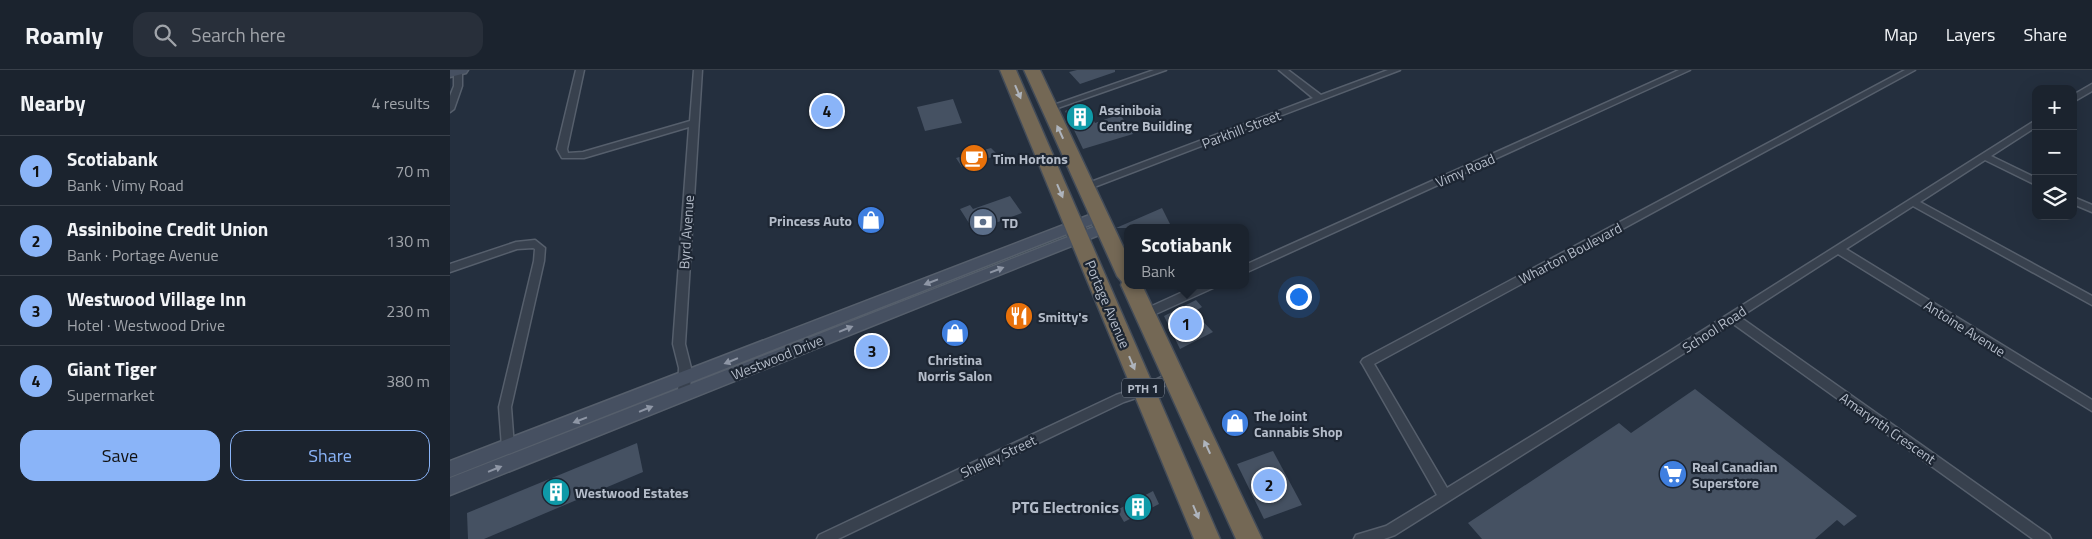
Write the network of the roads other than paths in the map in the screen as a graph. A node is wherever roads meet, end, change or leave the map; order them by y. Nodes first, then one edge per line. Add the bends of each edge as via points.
1 (580, 70) edge
2 (698, 70) edge
3 (1008, 70) edge
4 (1032, 70) edge
5 (1162, 70) edge
6 (1283, 70) edge
7 (1396, 70) edge
8 (1686, 70) edge
9 (1911, 70) edge
10 (456, 71) edge
11 (2092, 87) edge
12 (2077, 96) edge
13 (1320, 99) junction
14 (1049, 108) junction
15 (450, 109) edge
16 (693, 123) junction
17 (2032, 126) edge
18 (1984, 156) junction
19 (2032, 180) edge
20 (1086, 188) junction
21 (1913, 202) junction
22 (2077, 202) edge
23 (2092, 209) edge
24 (1102, 222) junction
25 (1077, 231) junction
26 (1838, 249) junction
27 (1249, 267) edge
28 (450, 268) edge
29 (1124, 270) edge
30 (1134, 289) edge
31 (1200, 289) edge
32 (2092, 301) edge
33 (1145, 314) junction
34 (1732, 317) junction
35 (1174, 376) junction
36 (684, 387) junction
37 (1144, 391) junction
38 (2092, 406) edge
39 (508, 447) junction
40 (450, 469) edge
41 (450, 487) edge
42 (1444, 497) junction
43 (1387, 535) edge
44 (824, 539) edge
45 (1207, 539) edge
46 (1249, 539) edge
47 (1361, 539) edge
48 (2044, 539) edge

1 - 16 street via 562,149 565,156 584,155
2 - 16 street, Byrd Avenue
3 -> 25 highway, Portage Avenue / PTH 1
4 - 14 highway, Portage Avenue
5 - 14 street
6 - 13 street
7 - 13 street, Parkhill Street
8 - 27 street, Vimy Road
9 - 42 street, Wharton Boulevard via 1366,362
10 - 15 street via 458,86
11 - 12 street
13 - 20 street, Parkhill Street
20 -> 14 highway, Portage Avenue
16 - 36 street, Byrd Avenue via 679,336 685,368
17 - 18 street, School Road
18 - 19 street
18 - 21 street, School Road
20 - 24 highway, Portage Avenue
21 - 26 street, School Road
21 - 32 street
22 - 23 street
24 - 25 street, Westwood Drive
24 - 29 highway, Portage Avenue
25 - 36 street, Westwood Drive
25 -> 37 highway, Portage Avenue / PTH 1
26 - 34 street, School Road
26 - 38 street, Antoine Avenue
28 - 39 street via 522,245 535,244 540,248 505,407
30 - 33 highway, Portage Avenue / PTH 1
31 - 33 street
33 - 35 highway, Portage Avenue / PTH 1
34 - 42 street, School Road
34 - 48 street, Amarynth Crescent
35 - 37 street, Shelley Street
46 -> 35 highway, Portage Avenue / PTH 1
36 -> 39 street, Westwood Drive
41 -> 36 street, Westwood Drive
37 - 44 street, Shelley Street via 1120,398
37 -> 45 highway, Portage Avenue / PTH 1
39 - 40 street, Westwood Drive
42 - 43 street, School Road
43 - 47 street, School Road

